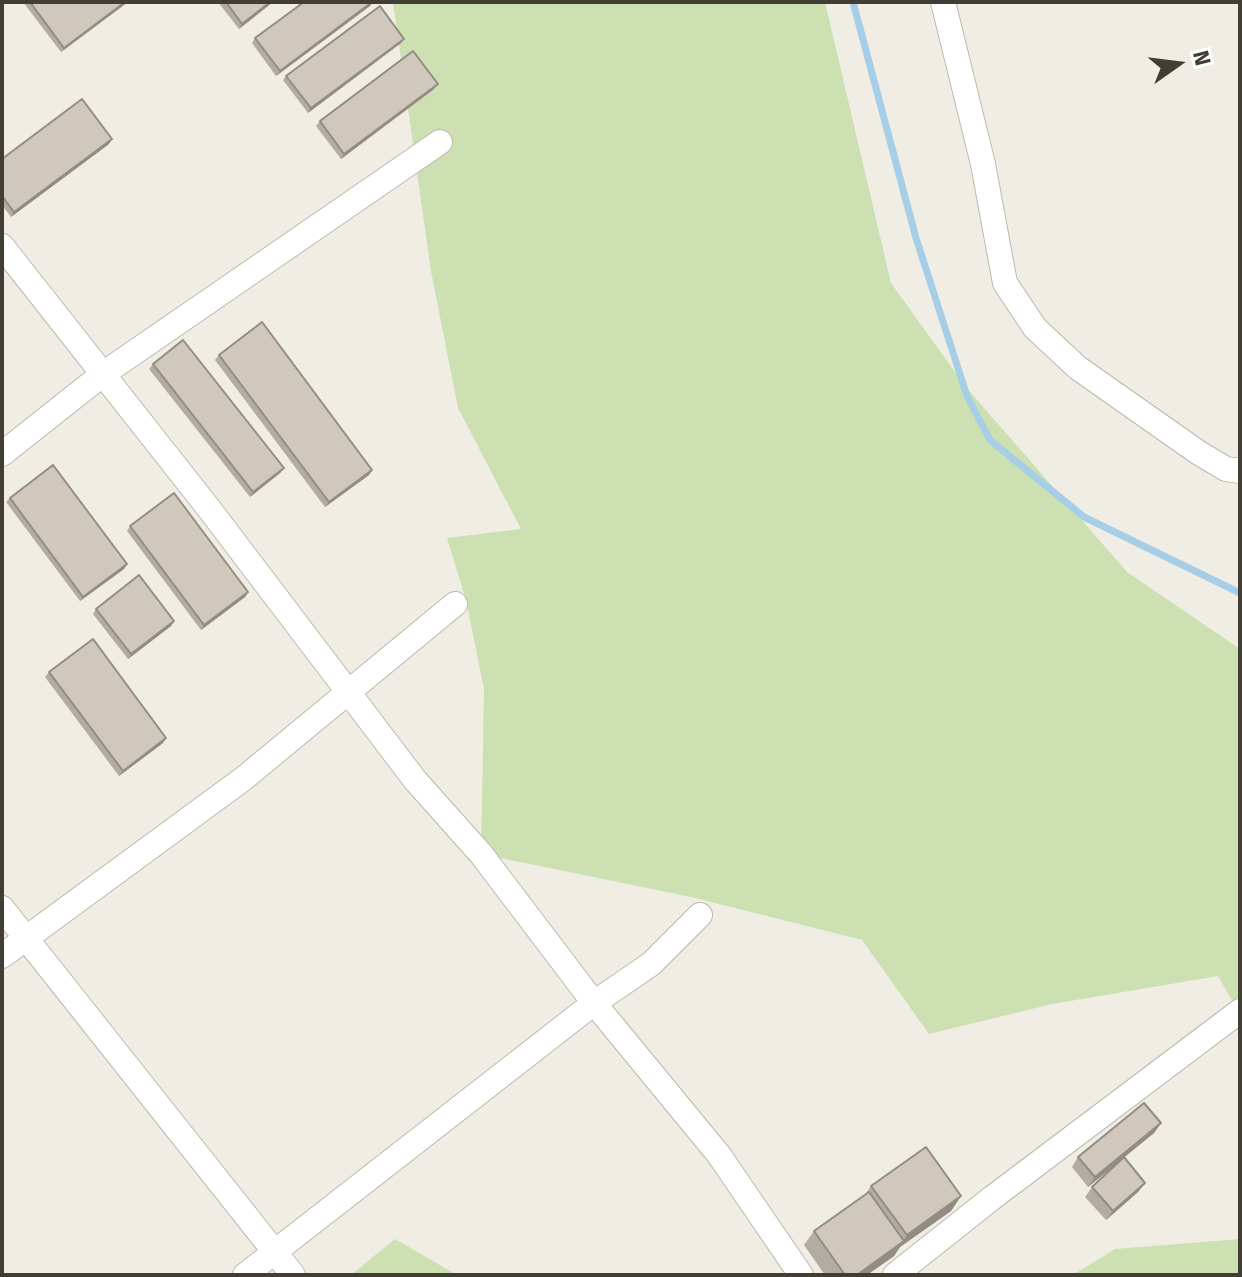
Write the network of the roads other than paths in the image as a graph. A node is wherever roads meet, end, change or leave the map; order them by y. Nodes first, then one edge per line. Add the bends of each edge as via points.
1 (943, 2) edge
2 (440, 142) dead end
3 (2, 246) edge
4 (103, 374) junction
5 (2, 454) edge
6 (1240, 471) edge
7 (455, 604) dead end
8 (347, 691) junction
9 (2, 908) edge
10 (700, 915) dead end
11 (25, 938) junction
12 (2, 956) edge
13 (594, 1003) junction
14 (1240, 1011) edge
15 (274, 1252) junction
16 (245, 1275) edge
17 (293, 1275) edge
18 (801, 1275) edge
19 (895, 1275) edge

1 - 6 street via 983,164 1005,283 1035,328 1078,368 1199,453
2 - 4 street
3 - 4 street
4 - 5 street
4 - 8 street
7 - 8 street
8 - 11 street via 243,779
8 - 13 street
9 - 11 street
10 - 13 street via 651,964
11 - 12 street
11 - 15 street
13 - 15 street
13 - 18 street via 719,1155
14 - 19 street
15 - 16 street
15 - 17 street

